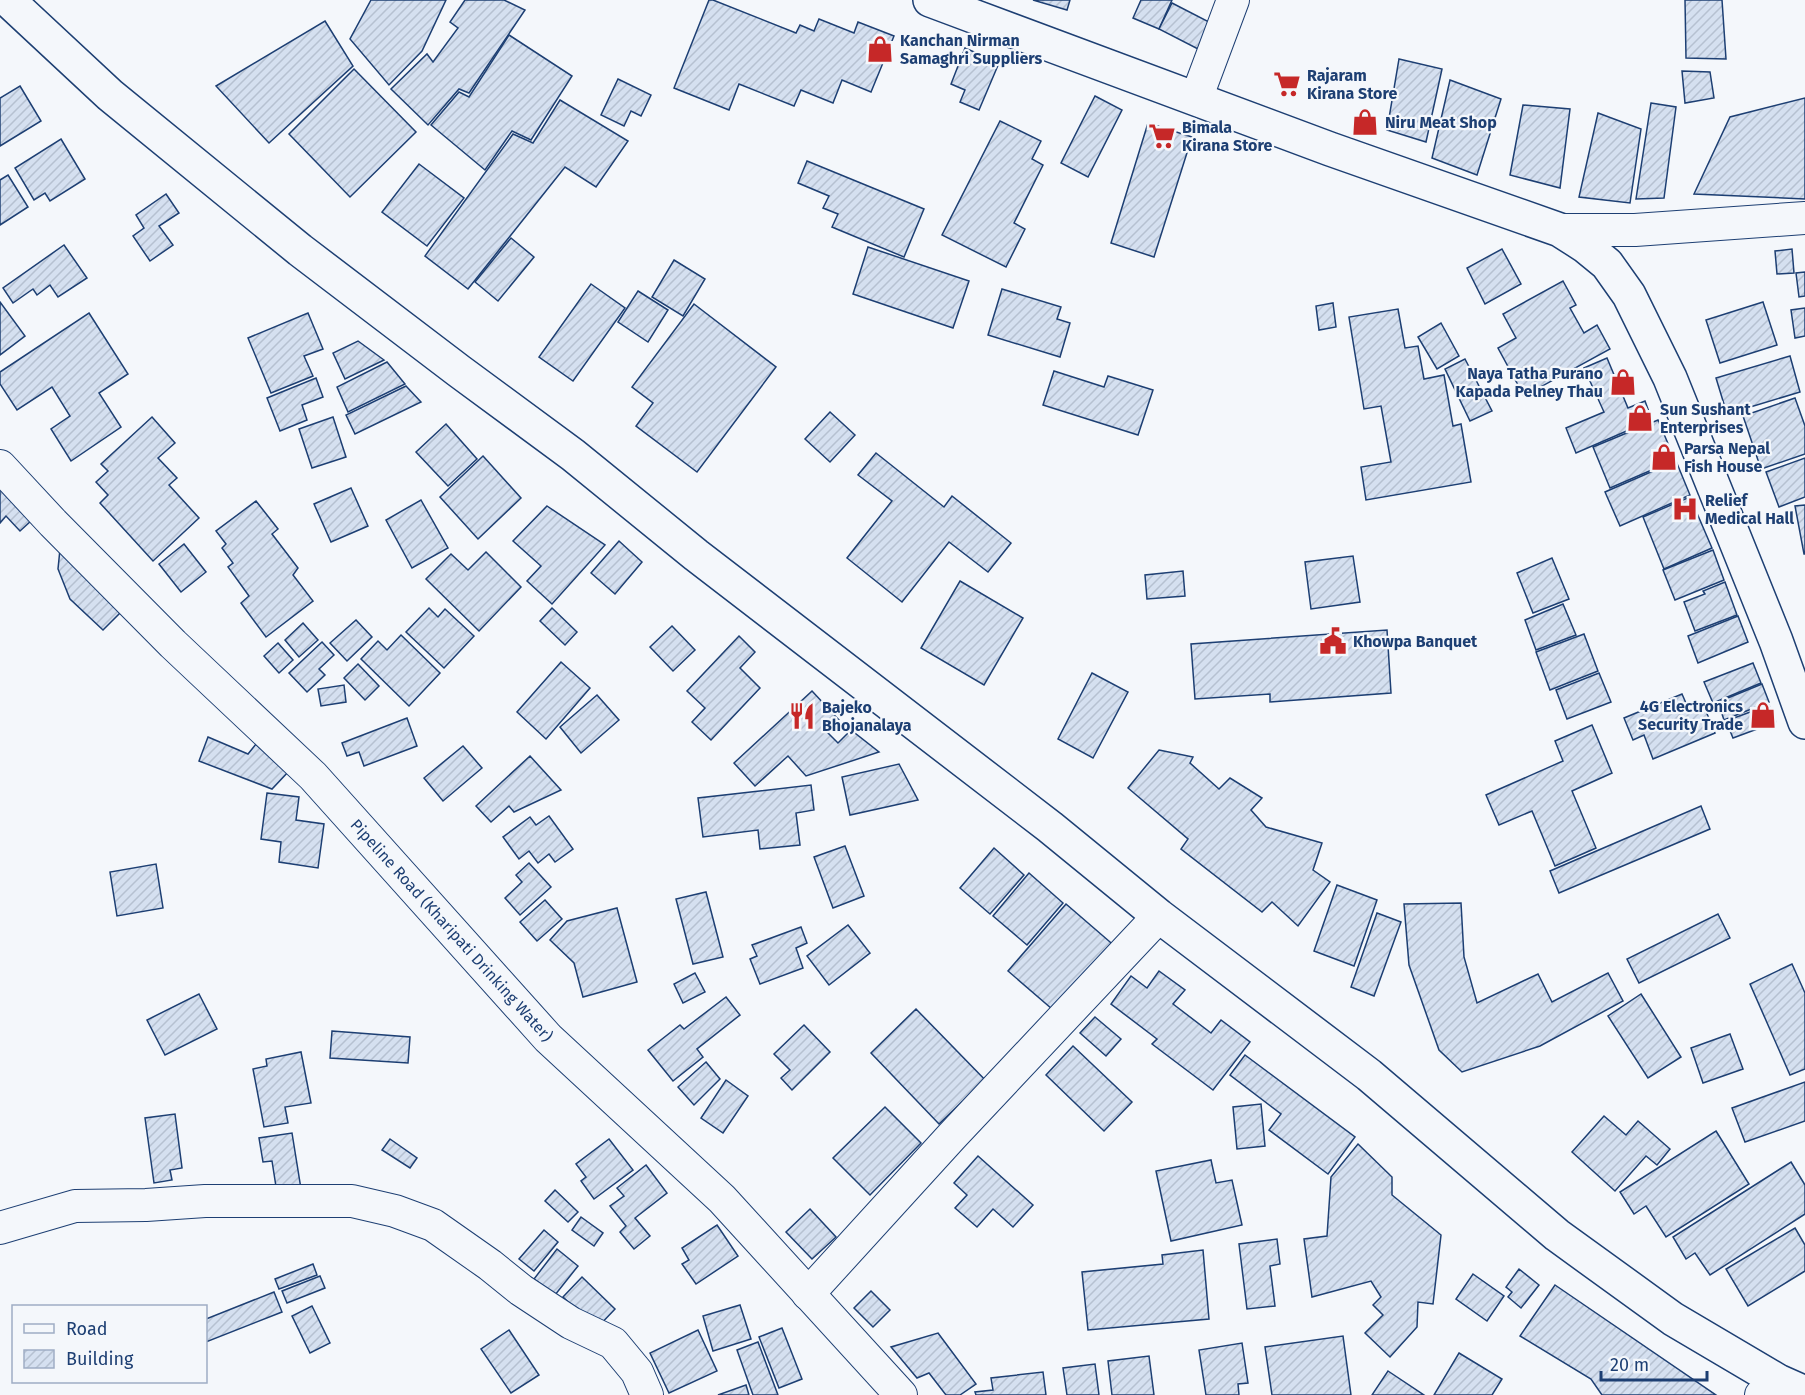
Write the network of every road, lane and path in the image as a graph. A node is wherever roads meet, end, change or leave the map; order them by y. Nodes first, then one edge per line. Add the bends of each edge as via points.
1 (8, 0) edge
2 (930, 0) edge
3 (1233, 0) edge
4 (0, 5) edge
5 (1196, 99) junction
6 (1805, 218) edge
7 (1560, 230) junction
8 (0, 466) edge
9 (1805, 722) edge
10 (1159, 915) junction
11 (0, 1228) edge
12 (808, 1294) junction
13 (1781, 1390) edge
14 (647, 1395) edge
15 (901, 1395) edge

1 - 4 street
1 - 10 main road via 110,95 300,250 573,455
2 - 5 main road
3 - 5 street
5 - 7 main road
6 - 7 street via 1635,230
7 - 9 main road via 1607,264 1629,295 1670,378
8 - 12 street, Pipeline Road (Kharipati Drinking Water) via 173,644 313,776 548,1038 722,1199
10 - 12 street
10 - 13 main road via 1369,1075 1557,1235 1673,1319
11 - 14 street via 75,1206 352,1201 395,1211 433,1226 571,1323 613,1343 637,1372
12 - 15 street, Pipeline Road (Kharipati Drinking Water)

